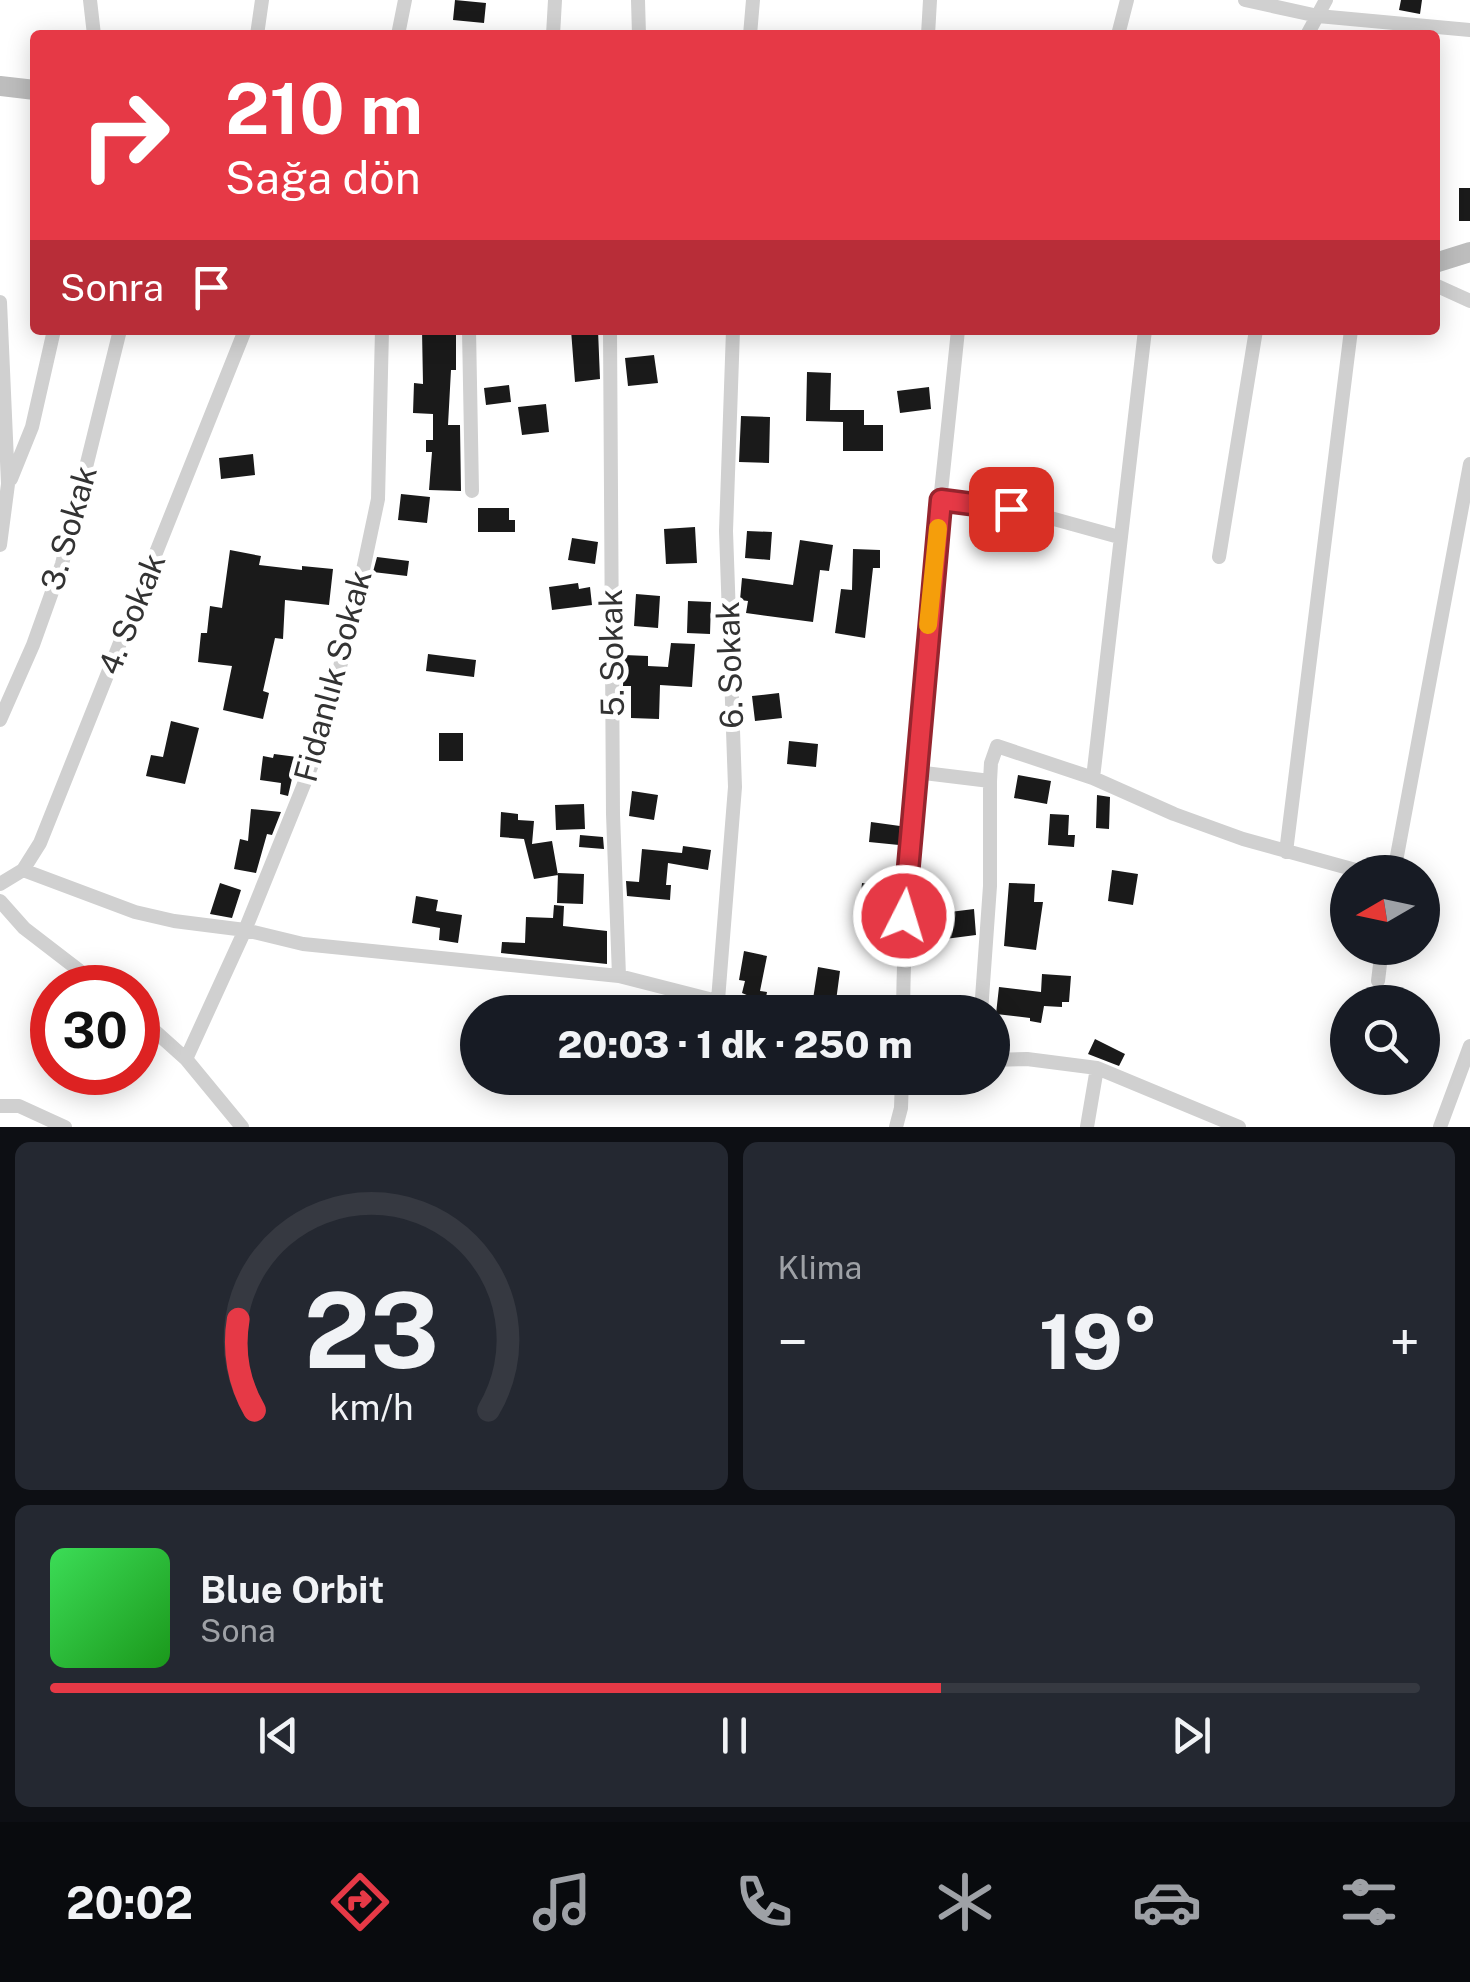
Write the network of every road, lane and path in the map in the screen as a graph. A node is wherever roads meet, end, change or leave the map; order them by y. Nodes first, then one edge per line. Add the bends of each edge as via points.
1 (90, 0) edge
2 (262, 0) edge
3 (405, 0) edge
4 (555, 0) edge
5 (638, 0) edge
6 (752, 0) edge
7 (930, 0) edge
8 (1127, 0) edge
9 (1245, 0) edge
10 (1326, 0) edge
11 (1318, 16) junction
12 (93, 30) edge
13 (258, 30) edge
14 (399, 30) edge
15 (553, 30) edge
16 (639, 30) edge
17 (750, 30) edge
18 (928, 30) edge
19 (1119, 30) edge
20 (1310, 30) edge
21 (1470, 30) edge
22 (0, 86) edge
23 (30, 89) edge
24 (1470, 252) edge
25 (1440, 261) edge
26 (1440, 286) edge
27 (1470, 301) edge
28 (0, 302) edge
29 (53, 335) edge
30 (119, 335) edge
31 (243, 335) edge
32 (382, 335) edge
33 (469, 335) edge
34 (610, 335) edge
35 (733, 335) edge
36 (958, 335) edge
37 (1145, 335) edge
38 (1255, 335) edge
39 (1350, 335) edge
40 (1470, 464) edge
41 (8, 484) junction
42 (472, 491) dead end
43 (941, 500) junction
44 (1119, 537) junction
45 (0, 545) edge
46 (1219, 557) dead end
47 (0, 720) edge
48 (916, 772) junction
49 (1094, 778) junction
50 (990, 781) junction
51 (1286, 852) junction
52 (1397, 855) edge
53 (1330, 863) edge
54 (23, 870) junction
55 (0, 884) edge
56 (0, 901) edge
57 (245, 930) junction
58 (72, 965) edge
59 (1380, 965) edge
60 (619, 976) junction
61 (1378, 980) dead end
62 (697, 995) edge
63 (718, 995) edge
64 (903, 995) edge
65 (982, 995) edge
66 (160, 1036) edge
67 (1470, 1046) edge
68 (186, 1059) junction
69 (1010, 1060) edge
70 (1098, 1068) junction
71 (900, 1095) edge
72 (0, 1106) edge
73 (234, 1125) edge
74 (65, 1127) edge
75 (896, 1127) edge
76 (1087, 1127) edge
77 (1239, 1127) edge
78 (1440, 1127) edge

1 - 12 street
2 - 13 street
3 - 14 street
4 - 15 street
5 - 16 street
6 - 17 street
7 - 18 street
8 - 19 street
9 - 11 street
10 - 11 street
11 - 20 street
11 - 21 street
22 - 23 street
24 - 25 street
26 - 27 street
28 - 41 street
29 - 41 street via 32,427
30 - 47 street, 3. Sokak via 62,564
31 - 54 street, 4. Sokak via 47,825
32 - 57 street, Fidanlık Sokak via 378,498 352,622 317,752
33 - 42 street
34 - 60 street, 5. Sokak
35 - 63 street, 6. Sokak via 726,531 735,787
36 - 43 street
37 - 44 street
38 - 46 street
39 - 51 street
40 - 52 street
41 - 45 street
43 - 44 street via 1024,512
43 - 48 street
44 - 49 street
48 - 50 street
48 - 64 street
49 - 50 street via 997,746
49 - 51 street
50 - 65 street
51 - 53 street
54 - 55 street
54 - 57 street via 134,912
56 - 58 street
57 - 60 street via 303,944
57 - 68 street, Fidanlık Sokak
59 - 61 street
60 - 62 street
66 - 68 street
67 - 78 street
68 - 73 street
69 - 70 street
70 - 76 street
70 - 77 street
71 - 75 street
72 - 74 street via 19,1106

